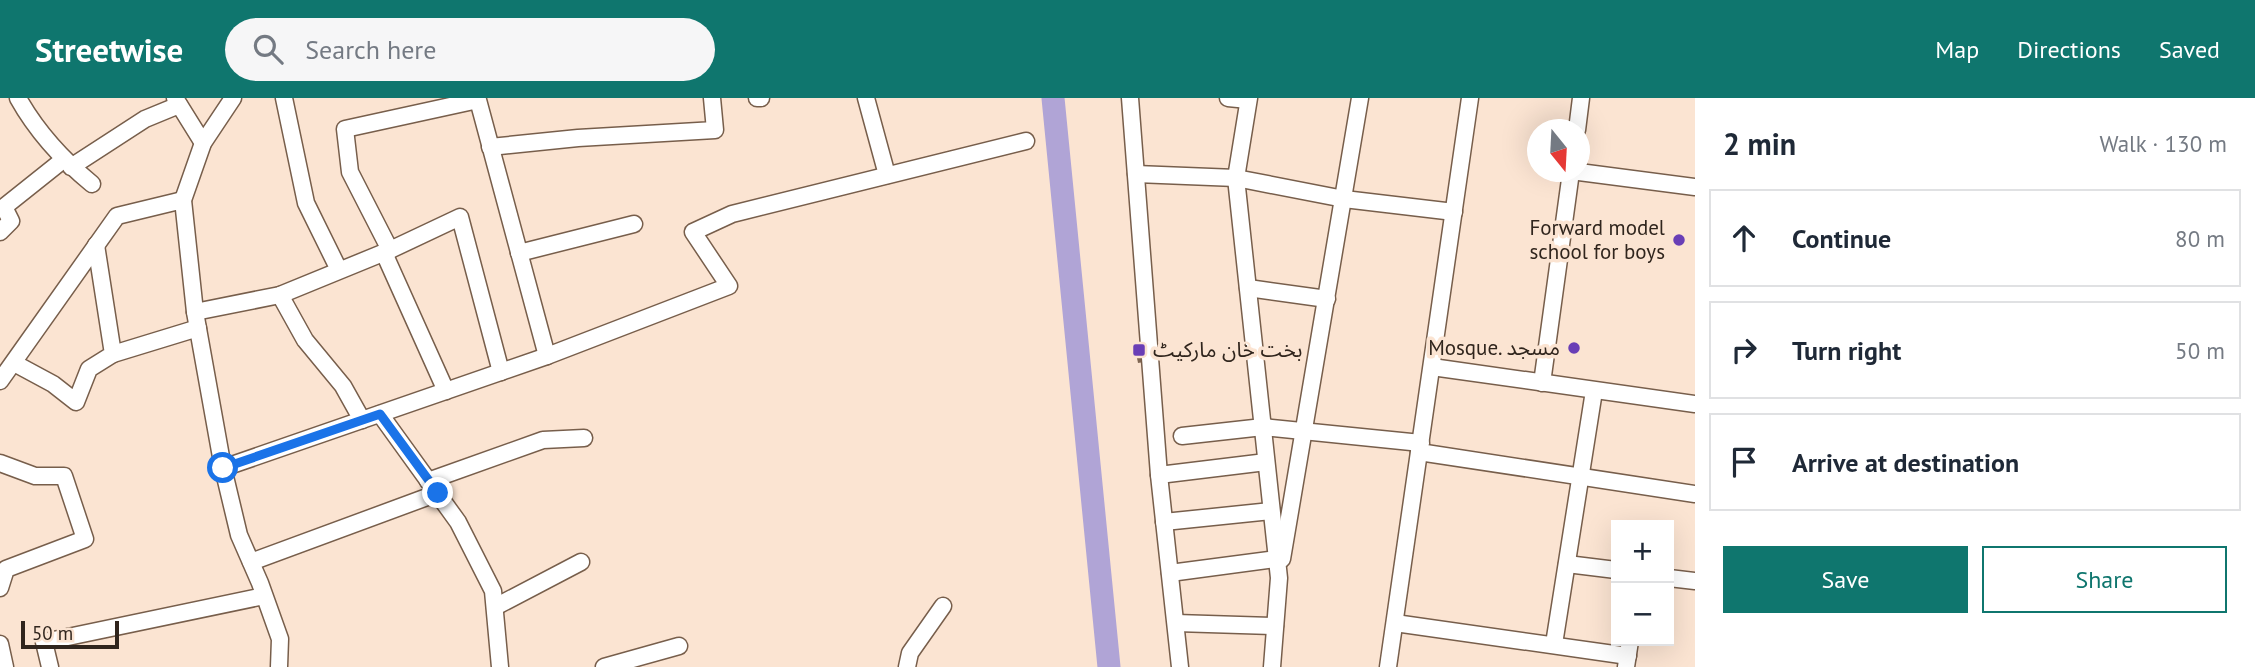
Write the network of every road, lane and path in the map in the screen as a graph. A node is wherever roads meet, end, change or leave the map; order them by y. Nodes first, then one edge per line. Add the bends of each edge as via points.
1 (18, 98) edge
2 (233, 98) edge
3 (284, 98) edge
4 (712, 98) edge
5 (866, 98) edge
6 (1130, 98) edge
7 (1228, 98) edge
8 (1360, 98) edge
9 (1471, 98) edge
10 (1581, 98) edge
11 (1249, 99) edge
12 (177, 102) edge
13 (1578, 119) edge
14 (1026, 141) dead end
15 (202, 143) junction
16 (491, 147) junction
17 (67, 163) junction
18 (1590, 173) edge
19 (887, 174) junction
20 (1136, 174) junction
21 (1236, 178) junction
22 (1570, 182) edge
23 (92, 184) dead end
24 (1695, 187) edge
25 (1344, 199) junction
26 (183, 200) junction
27 (1454, 212) junction
28 (634, 224) dead end
29 (0, 232) edge
30 (96, 245) junction
31 (387, 252) junction
32 (519, 253) junction
33 (339, 270) junction
34 (1248, 288) junction
35 (280, 295) junction
36 (1327, 299) junction
37 (197, 320) junction
38 (113, 354) junction
39 (547, 356) junction
40 (14, 363) junction
41 (1432, 367) junction
42 (501, 372) junction
43 (0, 381) edge
44 (1542, 383) junction
45 (446, 391) junction
46 (1594, 391) junction
47 (1695, 404) edge
48 (380, 414) junction
49 (362, 420) junction
50 (1262, 427) junction
51 (1304, 430) junction
52 (1182, 436) dead end
53 (584, 438) dead end
54 (1420, 447) junction
55 (1266, 462) junction
56 (0, 463) edge
57 (223, 468) junction
58 (1159, 475) junction
59 (1579, 476) junction
60 (433, 487) junction
61 (1695, 494) edge
62 (1271, 511) junction
63 (1164, 522) junction
64 (1276, 559) junction
65 (251, 562) junction
66 (581, 562) dead end
67 (1567, 564) junction
68 (3, 568) edge
69 (1611, 569) edge
70 (1170, 573) junction
71 (1279, 578) junction
72 (1674, 579) edge
73 (1695, 581) edge
74 (0, 588) edge
75 (264, 596) junction
76 (943, 606) dead end
77 (495, 607) junction
78 (1176, 623) junction
79 (1395, 623) junction
80 (1275, 626) junction
81 (0, 644) edge
82 (1554, 645) junction
83 (679, 646) dead end
84 (1628, 655) edge
85 (5, 667) edge
86 (50, 667) edge
87 (279, 667) edge
88 (500, 667) edge
89 (604, 667) edge
90 (907, 667) edge
91 (1181, 667) edge
92 (1272, 667) edge
93 (1388, 667) edge

1 - 17 street
2 - 15 street
3 - 33 street via 306,202
4 - 16 street via 715,130
5 - 19 street
6 - 20 street
7 - 11 street
8 - 25 street
9 - 27 street
10 - 13 street
11 - 21 street
12 - 15 street
12 - 17 street
14 - 19 street
15 - 26 street
16 - 31 street via 478,100 345,129 350,172
16 - 32 street
17 - 23 street
17 - 29 street via 4,207 11,221
18 - 24 street
19 - 39 street via 732,214 693,232 729,286
20 - 21 street
20 - 58 street
21 - 25 street
21 - 34 street
22 - 44 street
25 - 27 street
25 - 36 street
26 - 30 street via 117,216
26 - 37 street
27 - 41 street
28 - 32 street
30 - 38 street
30 - 40 street
31 - 33 street
31 - 42 street via 460,217
31 - 45 street
32 - 39 street
33 - 35 street
34 - 36 street
34 - 50 street
35 - 37 street
35 - 49 street via 305,340 343,386
36 - 51 street
37 - 38 street
37 - 57 street
38 - 40 street via 89,369 76,402
39 - 42 street
40 - 43 street
41 - 44 street
41 - 54 street
42 - 45 street
44 - 46 street
45 - 48 street
46 - 47 street
46 - 59 street
48 - 49 street
48 - 60 street
49 - 57 street
50 - 51 street
50 - 52 street
50 - 55 street
51 - 54 street
51 - 71 street
53 - 60 street via 543,440
54 - 59 street
54 - 79 street
55 - 58 street
55 - 62 street
56 - 68 street via 36,476 64,477 85,540
57 - 65 street via 239,535
58 - 63 street
59 - 61 street
59 - 67 street
60 - 65 street
60 - 77 street via 458,522 493,591
62 - 63 street
62 - 64 street
63 - 70 street
64 - 70 street
64 - 71 street
65 - 75 street
66 - 77 street
67 - 69 street
67 - 82 street
68 - 74 street
70 - 78 street
71 - 80 street
72 - 73 street
75 - 86 street via 44,642
75 - 87 street via 281,639
76 - 90 street via 910,653
77 - 88 street
78 - 80 street
78 - 91 street
79 - 82 street
79 - 93 street
80 - 92 street
81 - 85 street
82 - 84 street
83 - 89 street

